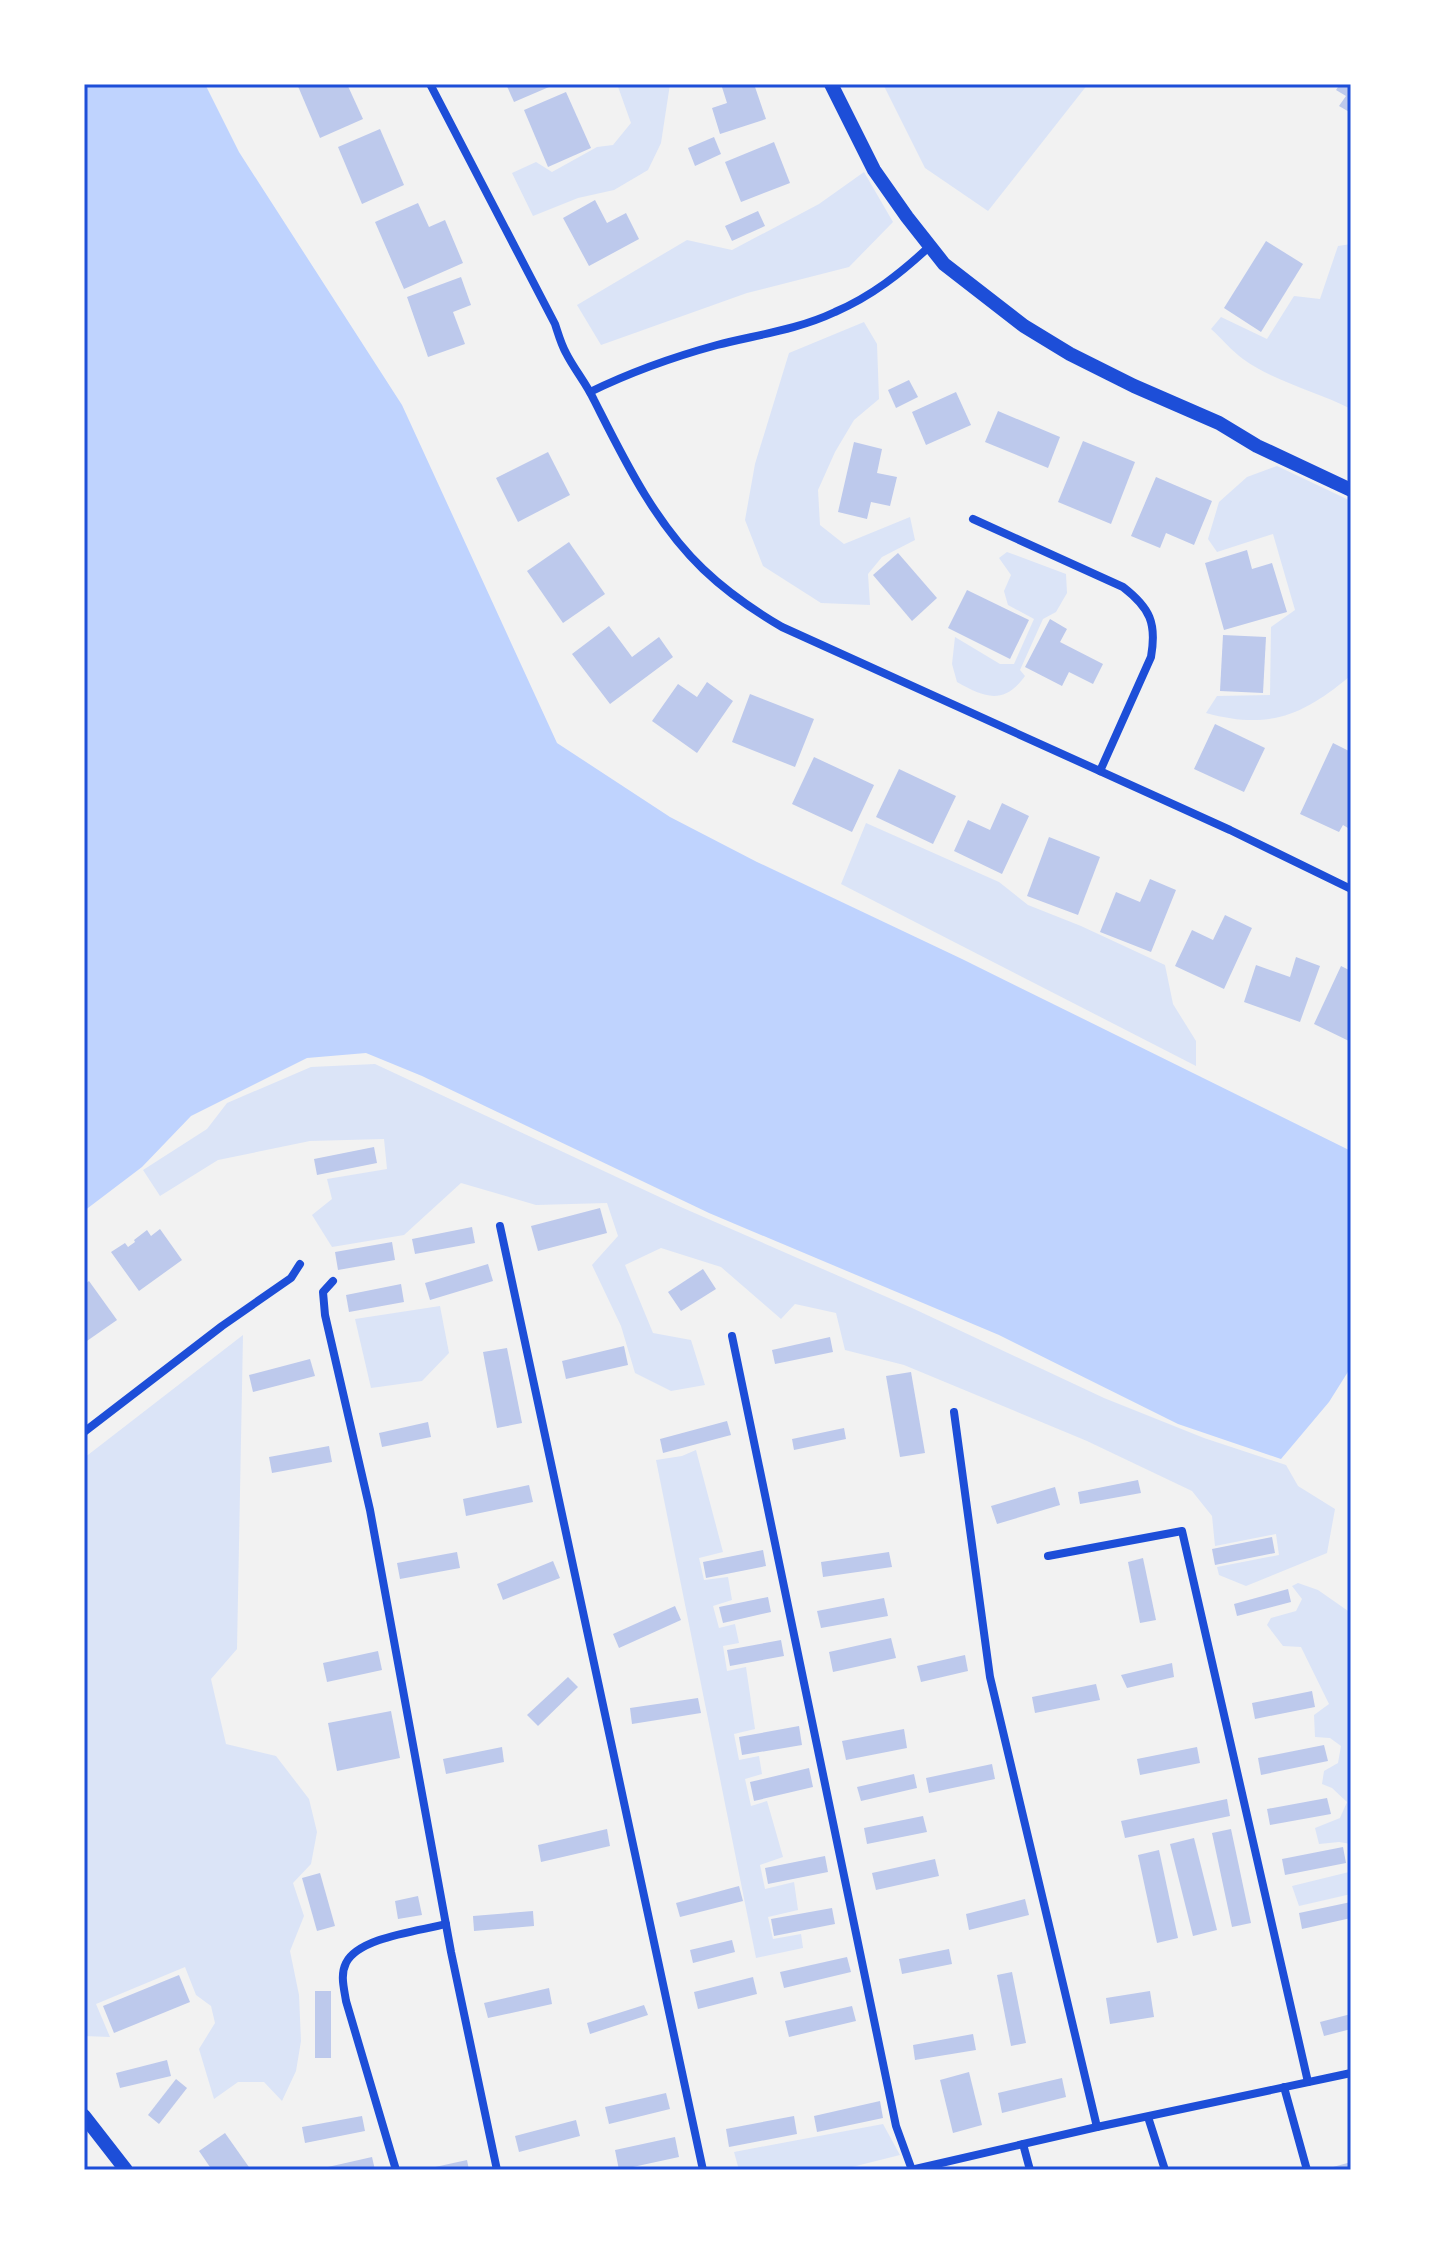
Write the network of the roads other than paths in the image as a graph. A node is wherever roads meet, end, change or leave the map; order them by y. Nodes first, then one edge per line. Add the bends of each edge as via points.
1 (430, 84) edge
2 (831, 84) edge
3 (930, 246) junction
4 (590, 392) junction
5 (1351, 490) edge
6 (973, 519) dead end
7 (1100, 771) junction
8 (1351, 889) edge
9 (500, 1226) dead end
10 (300, 1264) dead end
11 (333, 1281) dead end
12 (732, 1336) dead end
13 (954, 1412) dead end
14 (84, 1432) edge
15 (1048, 1556) dead end
16 (446, 1924) junction
17 (1351, 2073) edge
18 (1308, 2082) junction
19 (1284, 2087) junction
20 (84, 2116) edge
21 (1148, 2117) junction
22 (1097, 2127) junction
23 (1023, 2144) junction
24 (126, 2170) edge
25 (396, 2170) edge
26 (497, 2170) edge
27 (703, 2170) edge
28 (911, 2170) edge
29 (1030, 2170) edge
30 (1165, 2170) edge
31 (1307, 2170) edge

1 - 4 street
2 - 3 street via 874,170
3 - 4 street via 874,293 834,313 655,364
3 - 5 street via 944,264 1024,326 1070,354
4 - 7 street via 660,517 701,568 743,603 807,639
6 - 7 street via 1123,587 1143,602 1153,629 1151,657
7 - 8 street
9 - 27 street
10 - 14 street via 291,1278
11 - 16 street via 323,1292 325,1315 370,1510
12 - 28 street via 896,2126
13 - 22 street via 990,1677
15 - 18 street via 1182,1531
16 - 25 street via 367,1944 346,1962 342,1978
16 - 26 street
17 - 18 street
18 - 19 street
19 - 21 street
19 - 31 street
20 - 24 street
21 - 22 street
21 - 30 street
22 - 23 street
23 - 28 street
23 - 29 street

